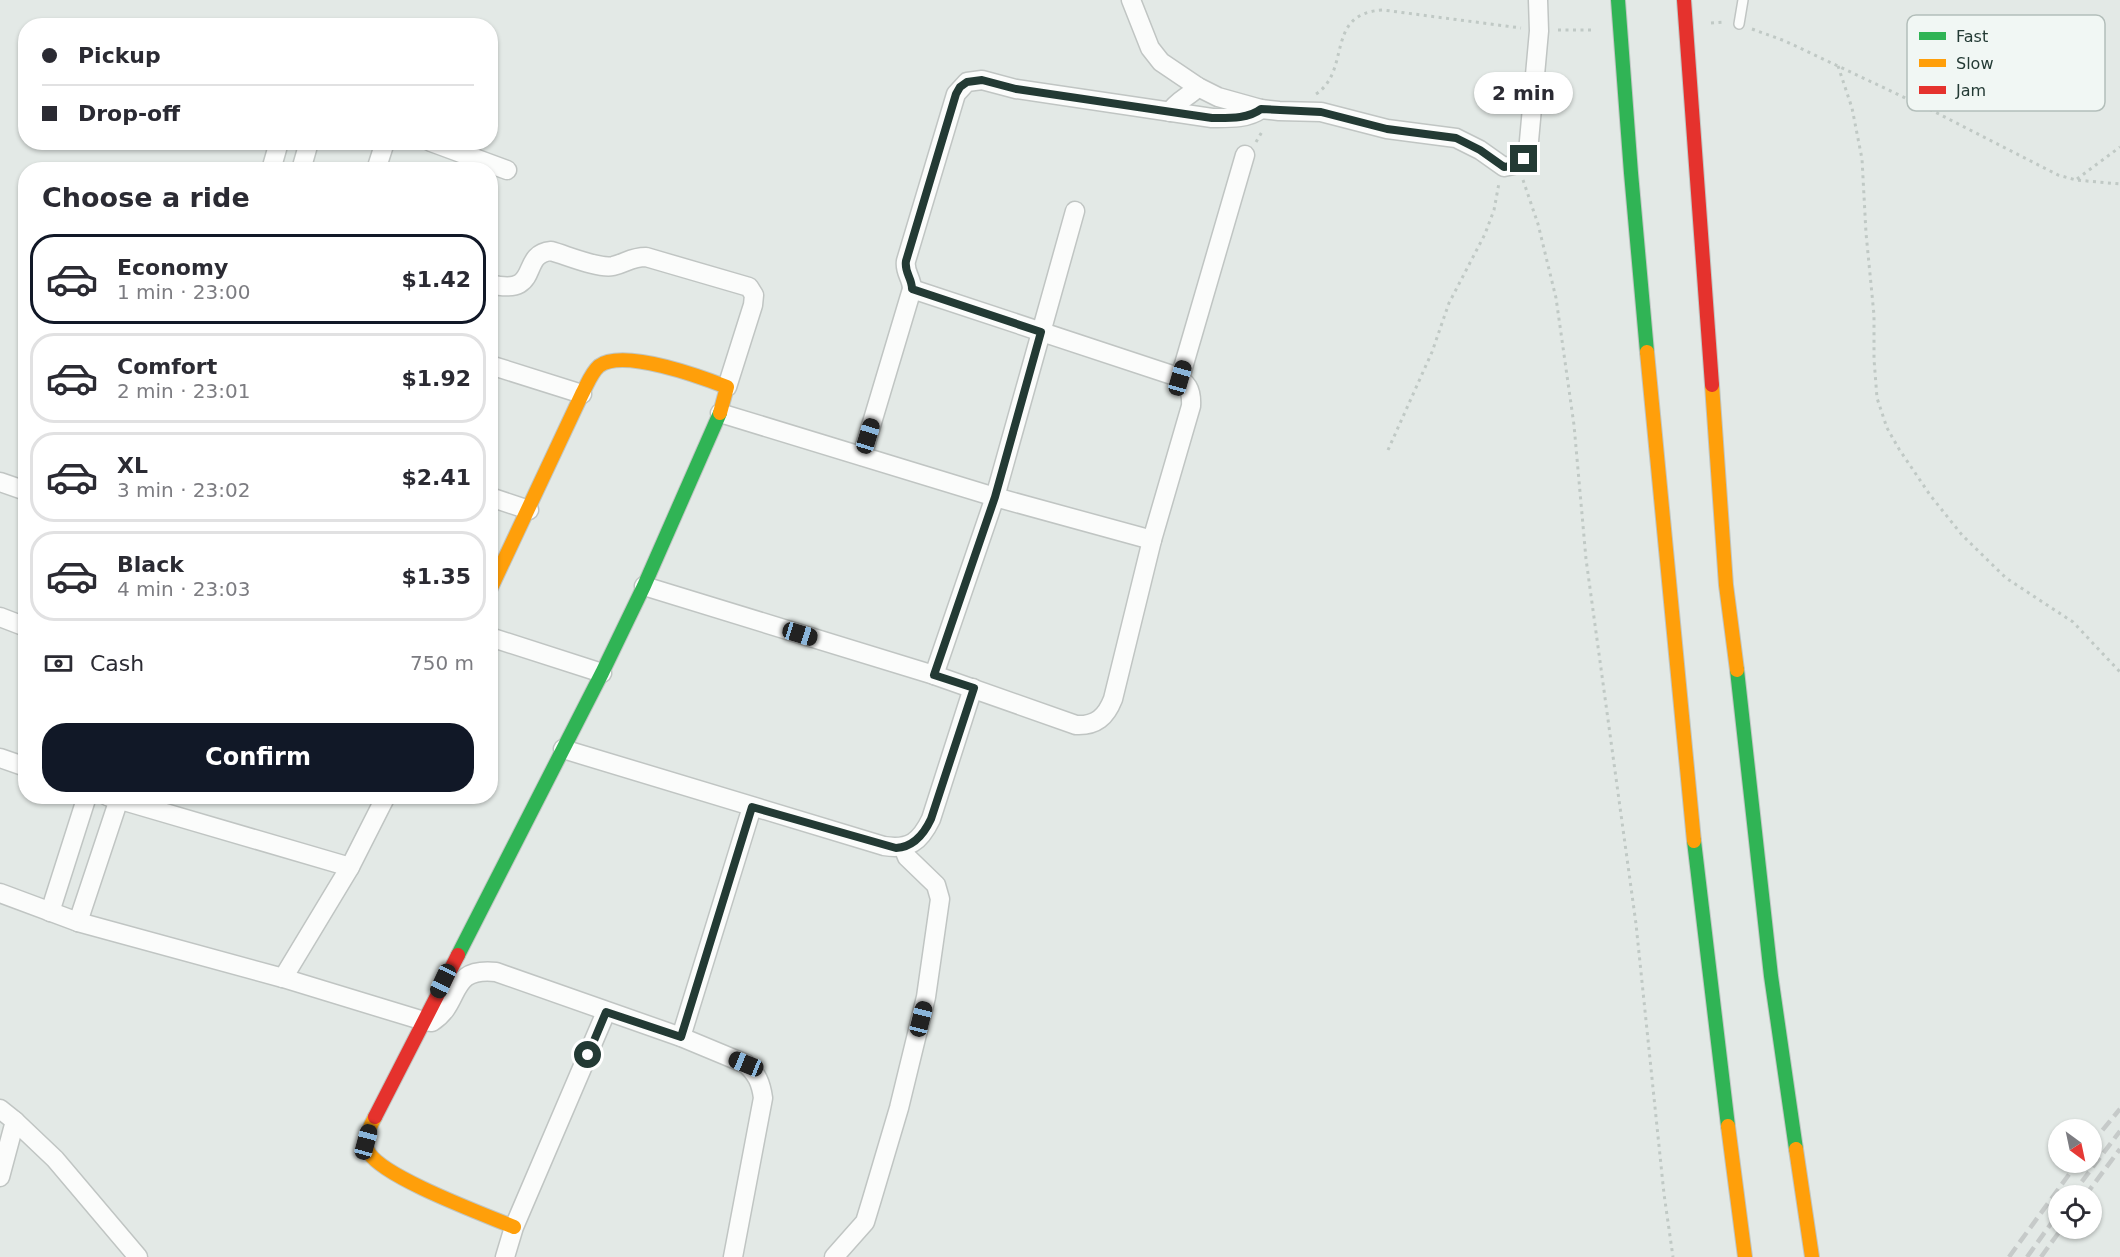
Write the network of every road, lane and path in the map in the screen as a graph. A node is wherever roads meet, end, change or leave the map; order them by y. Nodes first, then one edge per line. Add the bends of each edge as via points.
1 (1131, 0) edge
2 (1538, 0) edge
3 (1618, 0) edge
4 (1684, 0) edge
5 (1743, 0) edge
6 (1709, 23) dead end
7 (1739, 24) junction
8 (1592, 30) dead end
9 (1539, 31) junction
10 (1838, 66) junction
11 (1198, 87) junction
12 (1314, 95) dead end
13 (1907, 99) edge
14 (1270, 110) junction
15 (1933, 111) edge
16 (1170, 112) junction
17 (2120, 147) edge
18 (453, 150) edge
19 (1245, 155) joint
20 (485, 162) edge
21 (1511, 165) junction
22 (498, 167) edge
23 (507, 170) dead end
24 (2076, 180) junction
25 (2120, 184) edge
26 (1075, 211) dead end
27 (498, 286) edge
28 (912, 289) junction
29 (1041, 332) junction
30 (498, 367) edge
31 (1180, 378) junction
32 (727, 387) junction
33 (582, 394) junction
34 (720, 414) junction
35 (1388, 450) dead end
36 (862, 456) junction
37 (0, 482) edge
38 (18, 488) edge
39 (995, 497) junction
40 (498, 500) edge
41 (529, 510) junction
42 (1152, 540) junction
43 (498, 574) edge
44 (644, 586) junction
45 (0, 617) edge
46 (18, 624) edge
47 (498, 640) edge
48 (2120, 672) edge
49 (602, 673) junction
50 (934, 675) junction
51 (974, 688) junction
52 (562, 749) junction
53 (0, 758) edge
54 (18, 764) edge
55 (84, 804) edge
56 (113, 804) edge
57 (135, 804) edge
58 (382, 804) edge
59 (752, 807) junction
60 (903, 847) junction
61 (350, 867) junction
62 (0, 893) edge
63 (50, 912) junction
64 (78, 922) junction
65 (283, 978) junction
66 (606, 1012) junction
67 (424, 1021) junction
68 (681, 1037) junction
69 (0, 1109) edge
70 (15, 1121) junction
71 (0, 1178) edge
72 (514, 1227) junction
73 (138, 1257) edge
74 (505, 1257) edge
75 (733, 1257) edge
76 (834, 1257) edge
77 (1673, 1257) edge
78 (1745, 1257) edge
79 (1812, 1257) edge

1 - 11 street via 1150,48 1161,62
2 - 9 street
3 - 78 main road via 1624,106 1682,735 1720,1081
4 - 79 main road via 1726,585 1771,976
5 - 7 lane
6 - 7 path
7 - 10 path
8 - 9 path
9 - 12 path via 1370,11 1349,24 1332,78
9 - 21 street via 1528,152
10 - 13 path
10 - 48 path via 1852,108 1862,159 1877,398 1887,428 1930,495 1962,534 2006,578 2073,622
11 - 14 street via 1218,97
11 - 16 street
14 - 16 street via 1226,118
14 - 19 path
14 - 21 street via 1321,112 1387,129 1456,138
15 - 24 path via 2044,169
16 - 28 street via 1016,89 982,80 967,82 956,94 906,261
17 - 24 path
18 - 20 street
19 - 31 street
21 - 35 path via 1485,234 1449,303 1432,352
21 - 77 path via 1538,224 1556,298 1574,425 1586,559 1636,924
22 - 23 street
24 - 25 path
26 - 29 street
27 - 32 street via 518,286 535,259 542,252 551,251 603,266 646,257 749,287 754,295 753,305
28 - 29 street
28 - 36 street
29 - 31 street
29 - 39 street
30 - 33 street
31 - 42 street via 1190,389 1191,406
32 - 33 main road via 623,359 598,367
32 - 34 main road
33 - 41 main road
34 - 36 street
34 - 44 main road
36 - 39 street
37 - 38 street
39 - 42 street
39 - 50 street
40 - 41 street
41 - 43 main road
42 - 51 street via 1113,699 1100,720 1088,726 1076,725
44 - 49 main road
44 - 50 street
45 - 46 street
47 - 49 street
49 - 52 main road
50 - 51 street
51 - 60 street via 927,828 914,843
52 - 59 street
52 - 67 main road
53 - 54 street
55 - 63 street
56 - 64 street
57 - 61 street
58 - 61 street
59 - 60 street via 884,846
59 - 68 street
60 - 76 street via 907,857 936,885 940,899 926,997 865,1222
61 - 65 street
62 - 63 street
63 - 64 street
64 - 65 street
65 - 67 street
66 - 67 street via 496,972 481,971 459,983 440,1017
66 - 68 street
66 - 72 street
67 - 72 main road via 370,1126 368,1152 395,1174
68 - 75 street via 746,1064 761,1083 763,1098
69 - 70 street
70 - 71 street
70 - 73 street via 55,1159
72 - 74 street

